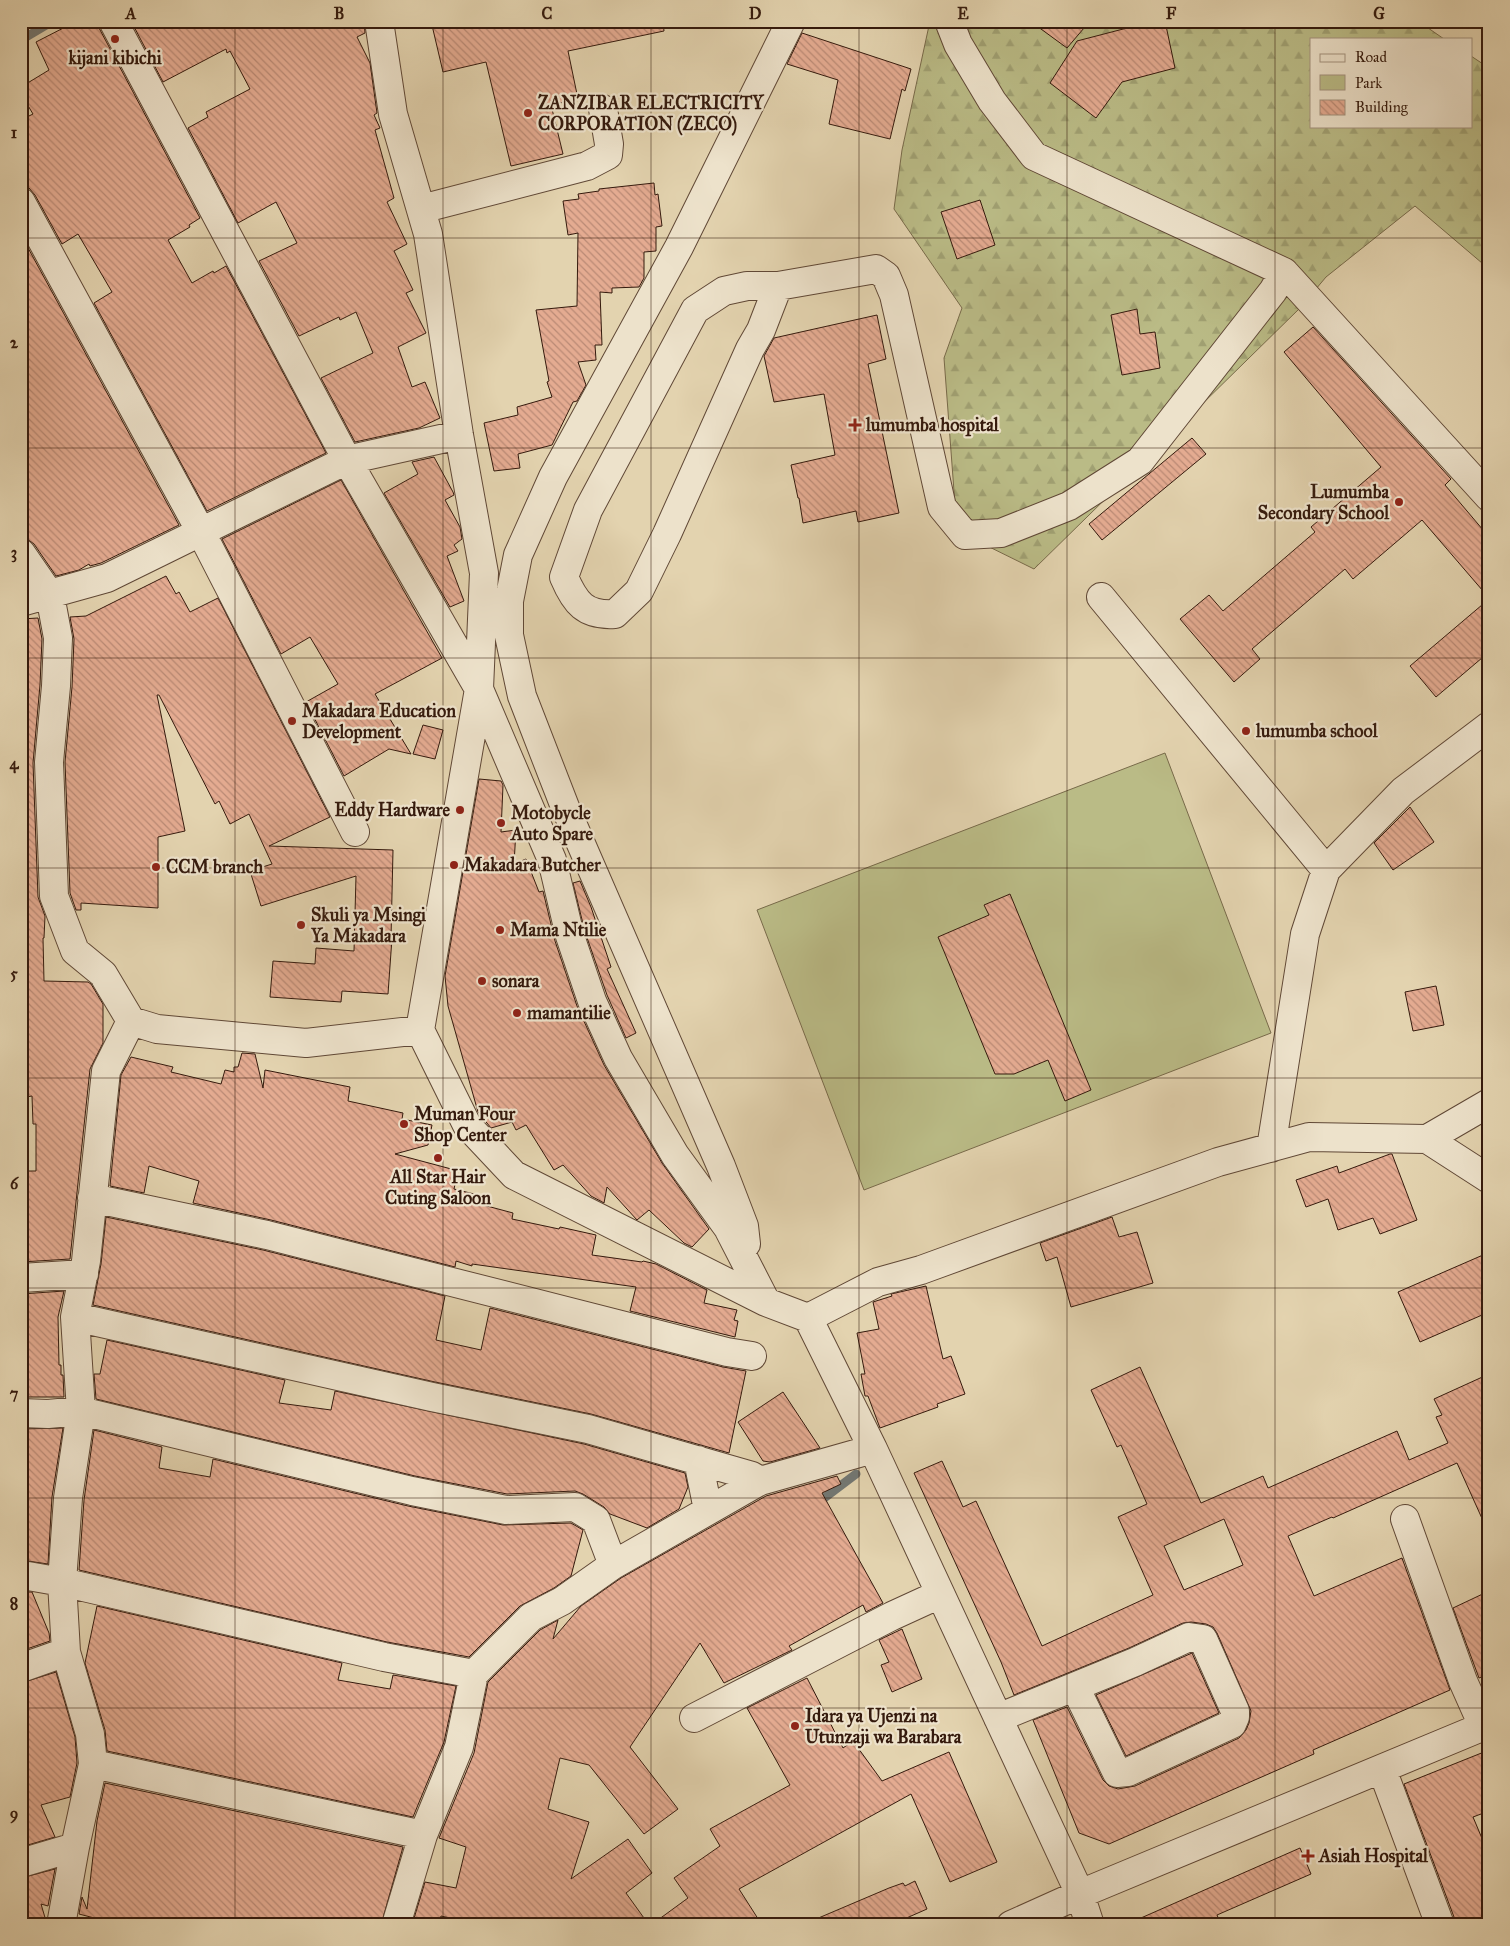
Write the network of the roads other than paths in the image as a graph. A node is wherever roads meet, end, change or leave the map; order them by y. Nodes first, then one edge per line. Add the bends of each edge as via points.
1 (113, 21) edge
2 (379, 21) edge
3 (791, 21) edge
4 (950, 21) edge
5 (603, 109) dead end
6 (21, 202) edge
7 (420, 209) junction
8 (1284, 272) junction
9 (778, 286) junction
10 (459, 435) junction
11 (347, 460) junction
12 (1489, 497) edge
13 (201, 532) junction
14 (21, 553) edge
15 (50, 595) junction
16 (1101, 597) dead end
17 (21, 602) edge
18 (479, 688) junction
19 (1489, 726) edge
20 (354, 832) dead end
21 (1326, 870) junction
22 (131, 1021) junction
23 (420, 1030) junction
24 (1489, 1103) edge
25 (1427, 1139) junction
26 (1271, 1148) junction
27 (1489, 1179) edge
28 (92, 1198) junction
29 (748, 1267) junction
30 (84, 1274) junction
31 (21, 1278) edge
32 (766, 1302) junction
33 (75, 1317) junction
34 (808, 1318) junction
35 (752, 1356) dead end
36 (21, 1412) edge
37 (81, 1412) junction
38 (855, 1454) junction
39 (698, 1460) junction
40 (760, 1480) junction
41 (708, 1510) junction
42 (1404, 1519) dead end
43 (612, 1565) junction
44 (21, 1576) edge
45 (62, 1582) junction
46 (922, 1602) junction
47 (66, 1652) junction
48 (21, 1668) edge
49 (474, 1674) junction
50 (1075, 1687) junction
51 (694, 1718) dead end
52 (998, 1718) junction
53 (1486, 1725) edge
54 (93, 1764) junction
55 (1382, 1770) junction
56 (423, 1835) junction
57 (75, 1847) junction
58 (21, 1862) edge
59 (1070, 1899) junction
60 (1019, 1921) edge
61 (61, 1925) edge
62 (396, 1925) edge
63 (1090, 1925) edge
64 (1440, 1925) edge

1 - 11 street
2 - 7 street via 393,114
3 - 29 street via 679,246 553,477 518,555 509,601 509,635 522,696 565,807 721,1166 744,1226
4 - 8 street via 958,44 992,101 1034,156
5 - 7 street via 608,155 587,166
6 - 13 street
7 - 10 street via 428,234
8 - 9 street via 1273,291 1140,461 1069,506 1001,533 965,535 942,507 894,295 886,276 876,269
8 - 12 street
9 - 9 street via 761,330 639,591 615,614 600,615 585,609 571,595 564,577 588,510 695,310 724,291 746,286
10 - 11 street
10 - 18 street via 484,573
11 - 13 street
11 - 18 street
13 - 15 street via 107,578
13 - 20 street
14 - 15 street
15 - 17 street
15 - 22 street via 58,638 49,762 54,896 74,951 104,974
16 - 21 street
18 - 23 street
18 - 29 street via 552,860 570,936 592,1001 618,1058 675,1155 728,1228
19 - 21 street via 1403,791
21 - 26 street via 1305,934
22 - 23 street via 157,1029 306,1043
22 - 28 street via 106,1071
23 - 32 street via 467,1124 514,1175
24 - 25 street
25 - 26 street via 1309,1137
25 - 27 street
26 - 34 street via 1218,1162 921,1270 878,1282
28 - 30 street
28 - 35 street via 267,1235
29 - 32 street
30 - 31 street
30 - 33 street
32 - 34 street
33 - 37 street
33 - 39 street via 432,1398 588,1429
34 - 38 street
36 - 37 street
37 - 43 street via 412,1491 506,1510 575,1507 596,1520
37 - 45 street via 68,1498
38 - 40 street
38 - 46 street
39 - 40 street
39 - 41 street
40 - 41 street
41 - 43 street
42 - 53 street via 1462,1681
43 - 49 street via 562,1601 531,1617
44 - 45 street
45 - 47 street
45 - 49 street via 384,1658
46 - 51 street
46 - 52 street
47 - 48 street
47 - 54 street via 90,1734
49 - 56 street via 459,1747
50 - 50 street via 1189,1637 1198,1637 1203,1639 1236,1717 1232,1724 1128,1772 1117,1773
50 - 52 street
52 - 59 street
53 - 55 street
54 - 56 street
54 - 57 street
55 - 59 street
55 - 64 street
56 - 62 street
57 - 58 street
57 - 61 street
59 - 60 street
59 - 63 street

